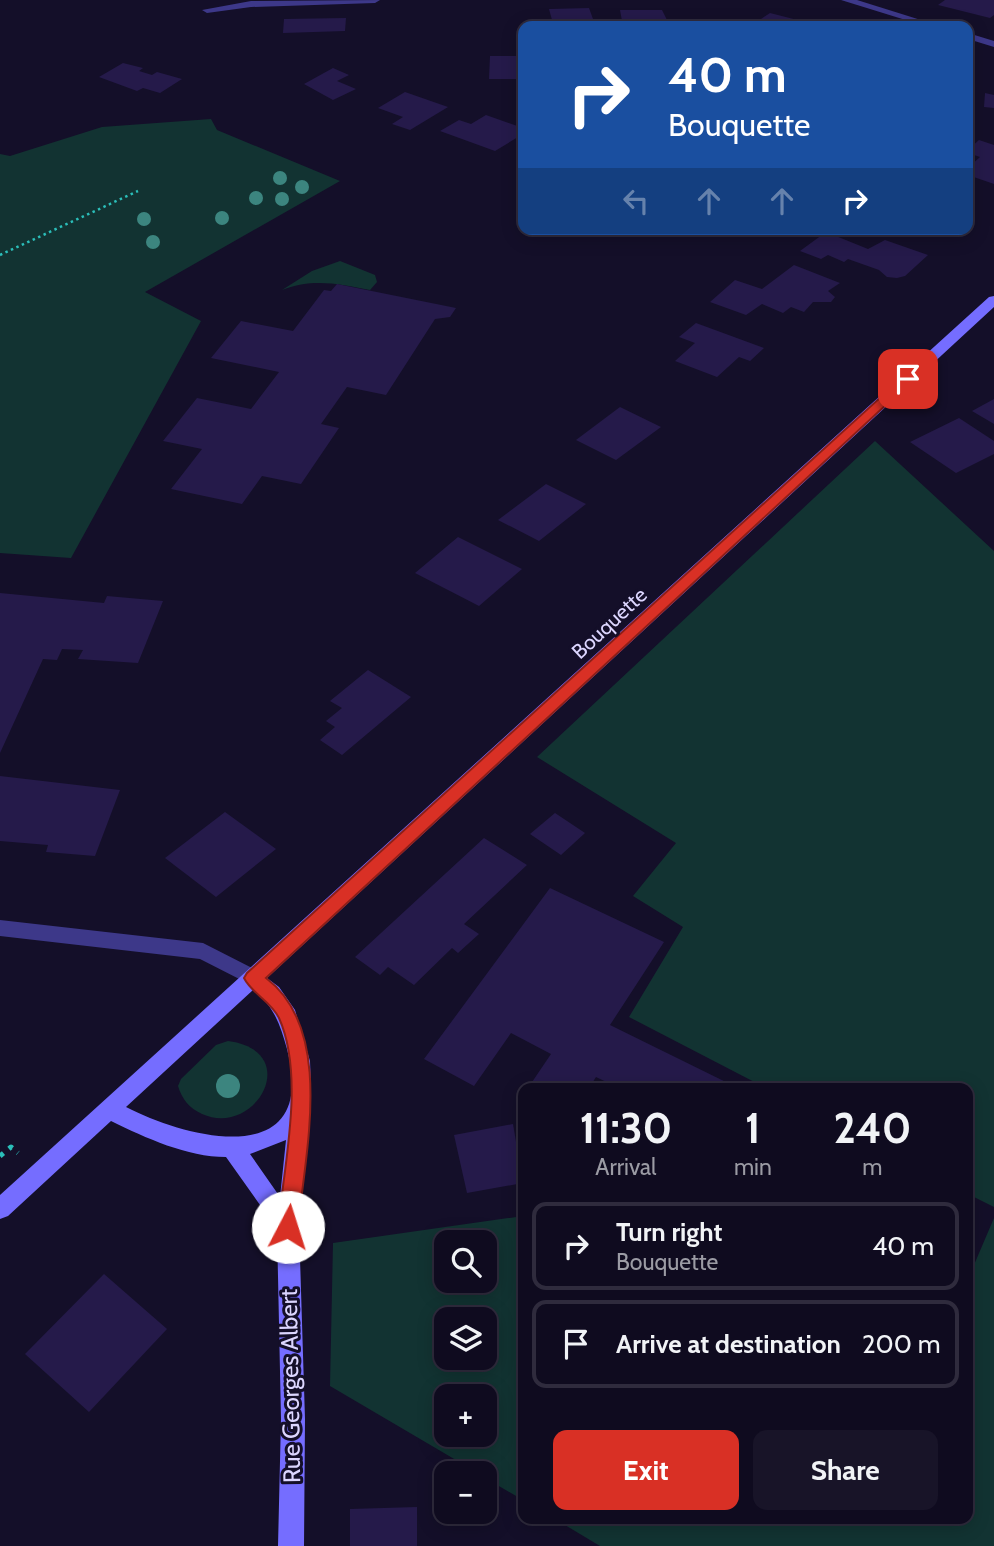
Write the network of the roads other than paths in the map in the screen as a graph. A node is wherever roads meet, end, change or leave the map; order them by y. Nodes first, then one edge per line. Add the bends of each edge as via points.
1 (375, 0) edge
2 (846, 0) edge
3 (207, 10) dead end
4 (919, 21) edge
5 (973, 38) edge
6 (994, 44) edge
7 (994, 300) edge
8 (0, 928) edge
9 (253, 978) junction
10 (299, 1106) junction
11 (109, 1108) junction
12 (232, 1147) junction
13 (0, 1209) edge
14 (288, 1227) junction
15 (291, 1546) edge

1 - 3 street via 262,3
2 - 4 street
5 - 6 street
7 - 9 main road, Bouquette
8 - 9 street via 203,951
9 - 10 main road, Rue Georges Albert via 272,993 288,1016 300,1061
9 - 11 main road, Bouquette
10 - 12 main road via 284,1129 253,1145
10 - 14 main road, Rue Georges Albert
11 - 12 main road via 167,1136
11 - 13 main road, Bouquette
12 - 14 main road
14 - 15 main road, Rue Georges Albert

